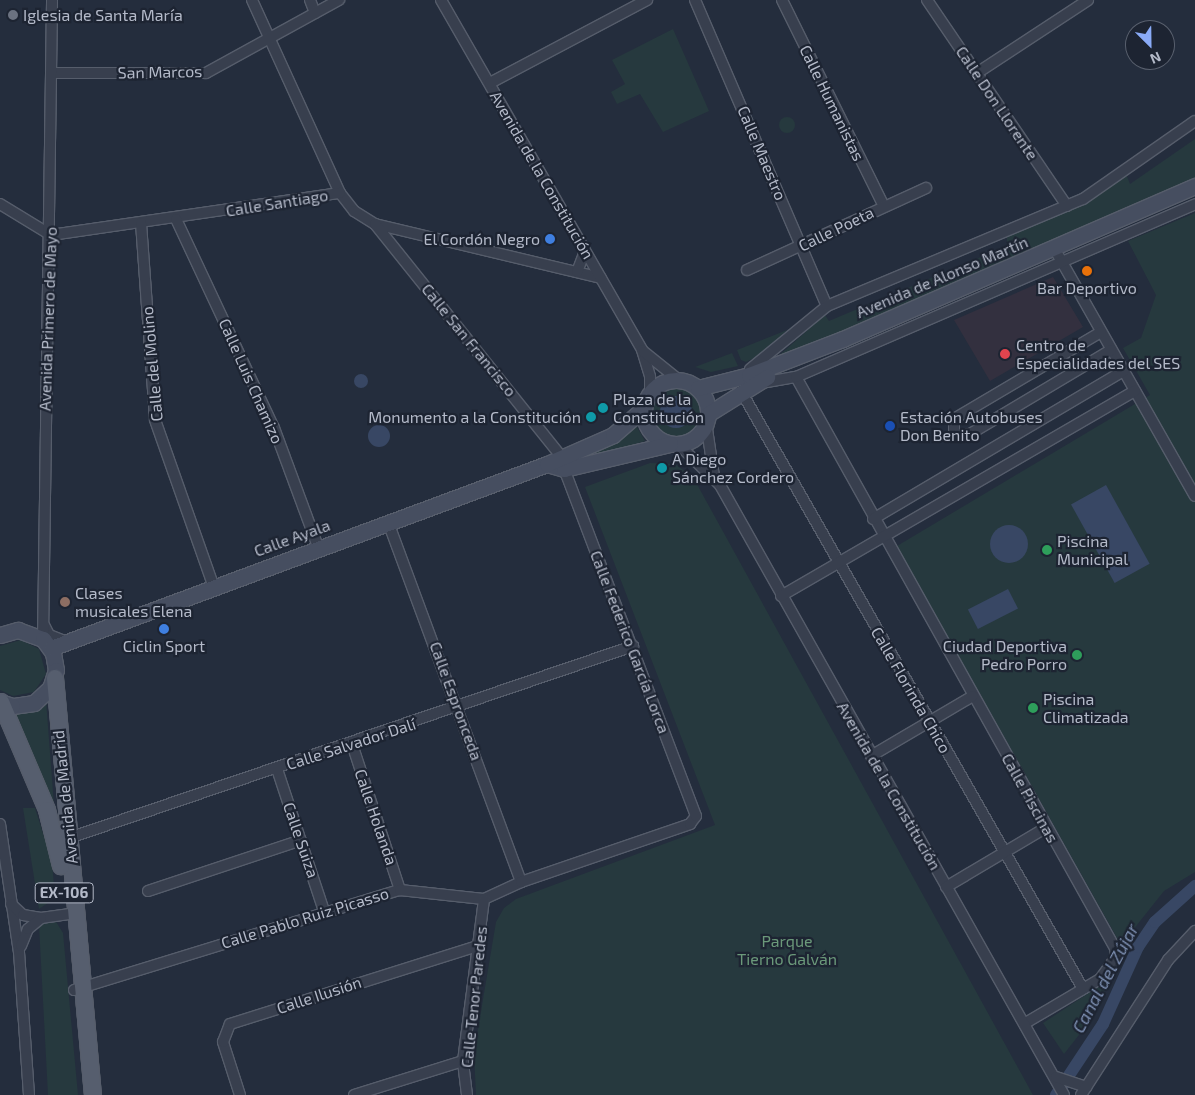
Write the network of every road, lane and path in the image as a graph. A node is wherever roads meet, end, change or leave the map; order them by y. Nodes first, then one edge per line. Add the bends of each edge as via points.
1 (52, 0) edge
2 (252, 0) edge
3 (310, 0) edge
4 (339, 0) edge
5 (441, 0) edge
6 (647, 0) edge
7 (695, 0) edge
8 (782, 0) edge
9 (927, 0) edge
10 (1088, 0) edge
11 (316, 13) junction
12 (272, 40) junction
13 (53, 73) junction
14 (977, 73) junction
15 (490, 83) junction
16 (1195, 121) edge
17 (1195, 186) edge
18 (926, 188) dead end
19 (340, 193) junction
20 (0, 204) edge
21 (1195, 204) edge
22 (884, 206) junction
23 (1067, 206) junction
24 (176, 219) junction
25 (141, 223) junction
26 (375, 224) junction
27 (51, 236) junction
28 (802, 247) junction
29 (1054, 248) junction
30 (585, 251) junction
31 (1061, 262) junction
32 (747, 270) dead end
33 (577, 272) junction
34 (600, 278) junction
35 (828, 306) junction
36 (1100, 332) junction
37 (642, 350) junction
38 (1111, 350) junction
39 (1124, 371) junction
40 (796, 377) junction
41 (679, 380) junction
42 (747, 384) junction
43 (704, 388) junction
44 (1135, 391) junction
45 (650, 393) junction
46 (644, 408) junction
47 (707, 418) junction
48 (674, 444) junction
49 (563, 463) junction
50 (714, 476) junction
51 (1195, 496) edge
52 (873, 519) junction
53 (388, 522) junction
54 (884, 539) junction
55 (318, 547) junction
56 (838, 564) junction
57 (213, 585) junction
58 (781, 596) junction
59 (0, 635) edge
60 (50, 638) junction
61 (633, 646) junction
62 (55, 678) junction
63 (973, 696) junction
64 (1, 702) edge
65 (459, 709) junction
66 (928, 721) junction
67 (352, 744) junction
68 (871, 756) junction
69 (277, 769) junction
70 (0, 824) edge
71 (1047, 827) junction
72 (68, 838) junction
73 (301, 840) junction
74 (1006, 853) junction
75 (521, 882) junction
76 (946, 887) junction
77 (400, 890) junction
78 (148, 892) dead end
79 (484, 900) junction
80 (11, 904) junction
81 (324, 910) junction
82 (71, 914) junction
83 (41, 918) junction
84 (1195, 931) edge
85 (480, 945) junction
86 (19, 952) junction
87 (78, 989) junction
88 (1082, 989) junction
89 (1024, 1024) junction
90 (463, 1061) junction
91 (1055, 1075) junction
92 (1081, 1090) edge
93 (29, 1095) edge
94 (84, 1095) edge
95 (93, 1095) edge
96 (240, 1095) edge
97 (354, 1095) edge
98 (467, 1095) edge
99 (1064, 1095) edge
100 (1070, 1095) edge

1 - 13 street, Avenida Primero de Mayo
2 - 12 street
3 - 11 street
4 - 11 street, San Marcos
5 - 15 street, Avenida de la Constitución
6 - 15 street
7 - 28 street, Calle Maestro
8 - 22 street, Calle Humanistas
9 - 14 street, Calle Don Llorente
10 - 14 street
11 - 12 street, San Marcos
12 - 13 street, San Marcos via 206,73
12 - 19 street
13 - 27 street, Avenida Primero de Mayo
14 - 23 street, Calle Don Llorente
15 - 30 street, Avenida de la Constitución
16 - 23 street
17 - 29 main road, Avenida de Alonso Martín
18 - 22 street, Calle Poeta
19 - 24 street, Calle Santiago
19 - 26 street, Calle Santiago
20 - 27 street
21 - 31 street, Avenida de Alonso Martín
22 - 28 street, Calle Poeta
23 - 35 street
24 - 25 street, Calle Santiago
24 - 55 street, Calle Luis Chamizo via 274,428
25 - 27 street, Calle Santiago
25 - 57 street, Calle del Molino via 155,420
26 - 33 street, Calle Santiago
26 - 49 street, Calle San Francisco
27 - 60 street, Avenida Primero de Mayo
28 - 32 street, Calle Poeta
28 - 35 street, Calle Maestro
29 - 31 street
29 - 42 main road, Avenida de Alonso Martín via 843,338
30 - 33 street
30 - 34 street, Avenida de la Constitución
31 - 36 street
31 - 40 street, Avenida de Alonso Martín
33 - 34 street, Calle Santiago
34 - 37 street, Avenida de la Constitución
35 - 43 street via 754,367
36 - 38 street
36 - 38 street via 954,419 954,437 970,434
37 - 41 street, Avenida de la Constitución
37 - 45 street, Avenida de la Constitución via 650,377
38 - 39 street
39 - 44 street
39 - 52 street
40 - 42 street, Avenida de Alonso Martín
40 - 52 street, Calle Piscinas
41 - 43 main road
41 - 45 main road via 657,385
42 - 43 main road, Avenida de Alonso Martín
42 - 47 main road, Avenida de Alonso Martín
42 - 56 street, Calle Florinda Chico
43 - 47 main road
44 - 51 street
44 - 54 street
45 - 46 main road
46 - 48 main road via 653,435
46 - 49 main road via 613,435
47 - 48 main road via 695,437
47 - 50 street
48 - 49 main road, Calle Ayala
48 - 50 street
49 - 53 main road, Calle Ayala via 547,464
49 - 61 street, Calle Federico García Lorca
50 - 58 street, Avenida de la Constitución
52 - 54 street, Calle Piscinas
53 - 55 main road, Calle Ayala
53 - 65 street, Calle Espronceda
54 - 56 street
54 - 63 street, Calle Piscinas
55 - 57 main road, Calle Ayala
56 - 58 street
56 - 66 street, Calle Florinda Chico
57 - 60 main road, Calle Ayala
58 - 68 street, Avenida de la Constitución
59 - 60 main road via 18,630
60 - 62 main road
61 - 65 street, Calle Salvador Dalí
61 - 75 street, Calle Federico García Lorca via 696,816 690,824
62 - 64 main road via 34,703
62 - 72 main road, Avenida de Madrid / EX-106
63 - 66 street
63 - 71 street, Calle Piscinas
64 - 82 main road, Avenida de Madrid / EX-106 via 55,832
65 - 67 street, Calle Salvador Dalí
65 - 75 street, Calle Espronceda
66 - 68 street
66 - 74 street, Calle Florinda Chico
67 - 69 street, Calle Salvador Dalí
67 - 77 street, Calle Holanda
68 - 76 street, Avenida de la Constitución
69 - 72 street, Calle Salvador Dalí
69 - 73 street, Calle Suiza
70 - 80 street
71 - 74 street
71 - 88 street, Calle Piscinas via 1115,948 1110,968
72 - 82 main road, Avenida de Madrid / EX-106
73 - 78 street
73 - 81 street, Calle Suiza
74 - 76 street
74 - 88 street, Calle Florinda Chico
75 - 79 street
76 - 89 street, Avenida de la Constitución
77 - 79 street, Calle Pablo Ruiz Picasso
77 - 81 street, Calle Pablo Ruiz Picasso
79 - 85 street, Calle Tenor Paredes
80 - 83 street via 23,915
80 - 86 street
81 - 87 street, Calle Pablo Ruiz Picasso
82 - 83 street
82 - 87 main road, Avenida de Madrid / EX-106
83 - 86 street via 28,929
84 - 92 street via 1168,960
85 - 90 street, Calle Tenor Paredes
85 - 96 street, Calle Ilusión via 230,1024 223,1042
86 - 93 street
87 - 94 main road, Avenida de Madrid / EX-106
87 - 95 main road, Avenida de Madrid / EX-106
88 - 89 street, Calle Piscinas
89 - 91 street, Avenida de la Constitución
90 - 97 street
90 - 98 street, Calle Tenor Paredes
91 - 92 street
91 - 99 street, Avenida de la Constitución
91 - 100 street

